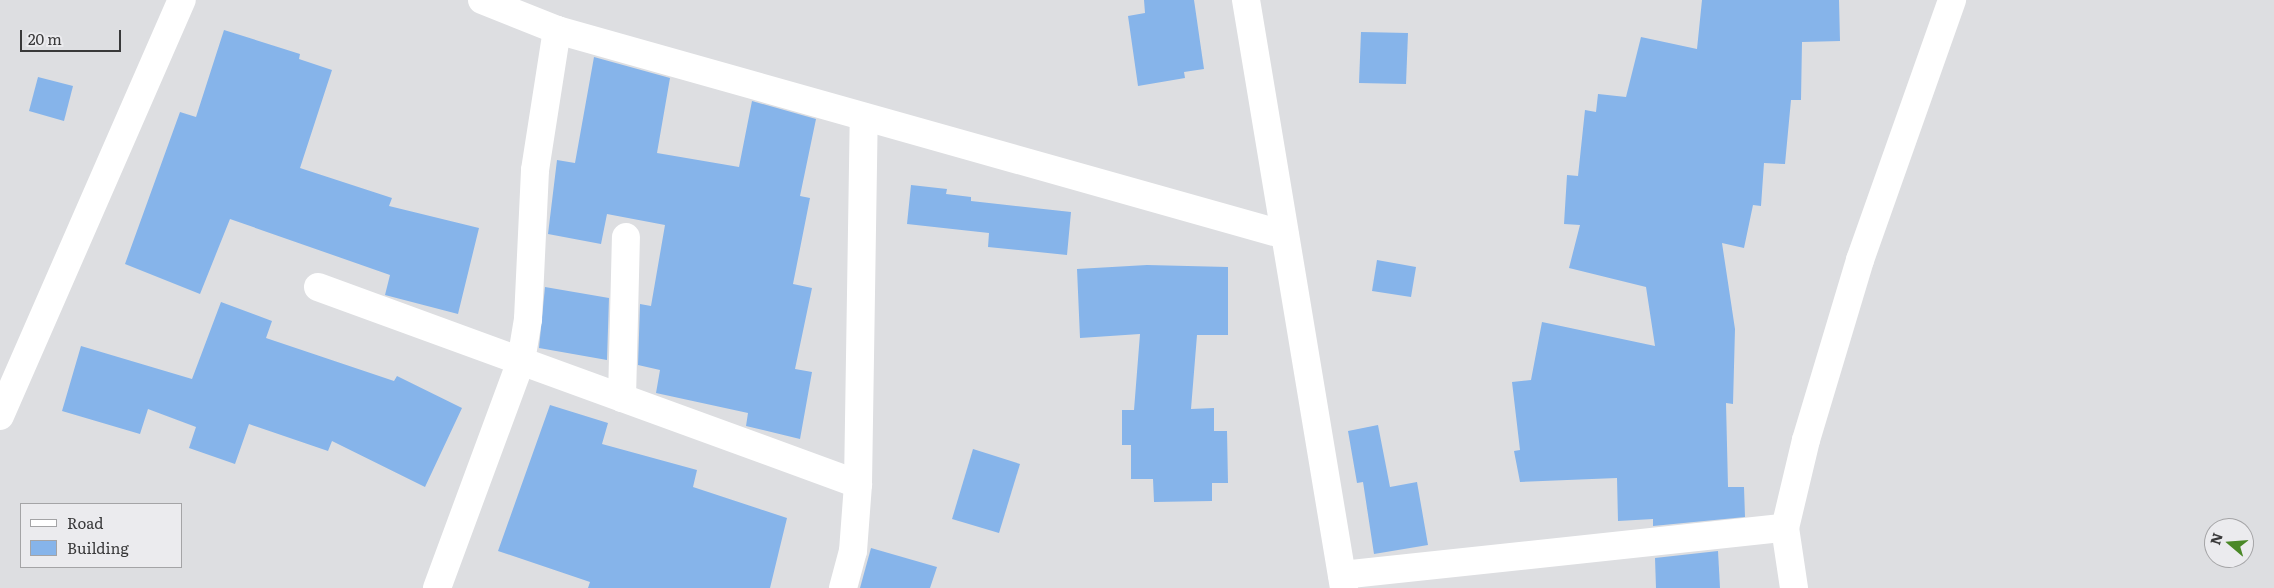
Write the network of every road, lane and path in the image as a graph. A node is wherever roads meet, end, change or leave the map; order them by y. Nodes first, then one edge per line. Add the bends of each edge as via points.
1 (182, 0) edge
2 (482, 0) edge
3 (1246, 0) edge
4 (1952, 0) edge
5 (557, 30) junction
6 (864, 116) junction
7 (1285, 235) junction
8 (626, 237) dead end
9 (318, 287) dead end
10 (521, 361) junction
11 (622, 398) junction
12 (0, 416) edge
13 (858, 484) junction
14 (1785, 528) junction
15 (1343, 582) edge
16 (437, 588) edge
17 (843, 588) edge
18 (1794, 588) edge

1 - 12 street
2 - 5 street
3 - 7 street
4 - 14 street via 1860,260 1806,440
5 - 6 street
5 - 10 street via 535,170 528,319
6 - 7 street
6 - 13 street
7 - 15 street
8 - 11 street
9 - 10 street
10 - 11 street
10 - 16 street
11 - 13 street
13 - 17 street via 853,551
14 - 15 street
14 - 18 street

